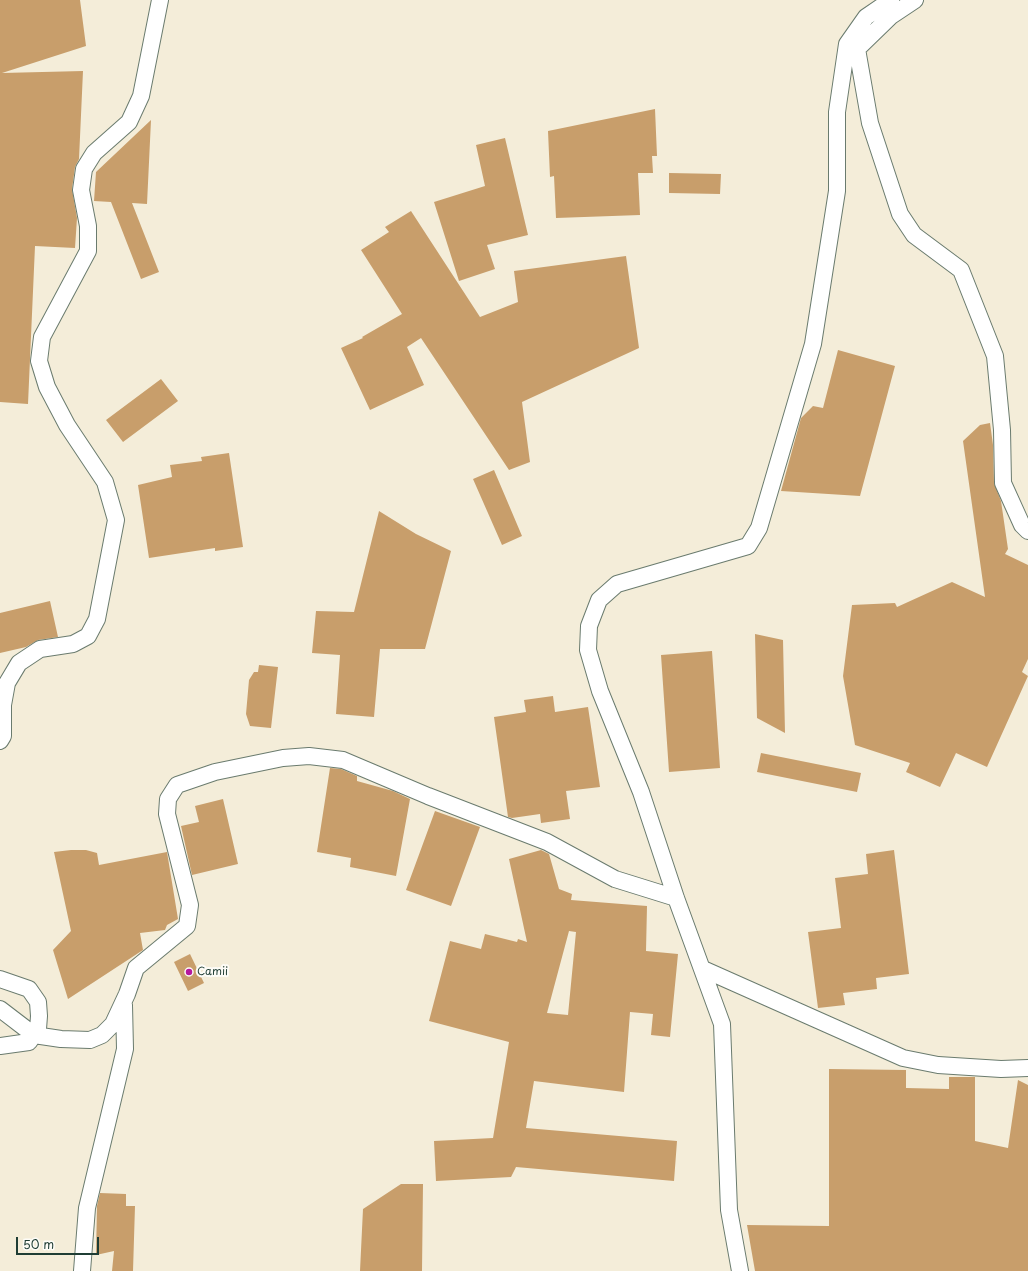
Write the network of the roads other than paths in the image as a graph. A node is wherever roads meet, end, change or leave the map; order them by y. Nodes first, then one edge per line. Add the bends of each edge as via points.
1 (160, 0) edge
2 (891, 0) edge
3 (915, 0) edge
4 (1028, 531) edge
5 (0, 741) edge
6 (676, 898) junction
7 (703, 969) junction
8 (0, 979) edge
9 (124, 1000) junction
10 (0, 1009) edge
11 (34, 1035) junction
12 (0, 1046) edge
13 (1028, 1068) edge
14 (82, 1271) edge
15 (740, 1271) edge

1 - 5 street via 141,96 129,122 94,153 84,168 81,190 88,226 88,251 42,337 39,361 46,387 67,425 105,482 116,520 97,619 88,636 78,642 40,649 19,663 7,683 3,736
2 - 6 street via 866,16 847,44 837,112 838,192 813,344 759,528 748,546 617,584 599,600 589,626 588,650 600,691 641,792
3 - 4 street via 891,16 857,49 870,123 900,214 914,235 961,270 995,356 1002,430 1003,483 1022,525
6 - 7 street
6 - 9 street via 615,878 547,842 343,760 309,756 283,758 215,772 177,784 168,799 167,814 190,905 187,926 136,968
7 - 13 street via 904,1058 938,1065
7 - 15 street via 722,1024 729,1210
8 - 11 street via 29,989 38,1002 38,1029
9 - 11 street via 113,1024 102,1036 90,1040
9 - 14 street via 124,1049 87,1208
10 - 11 street
11 - 12 street via 29,1042

